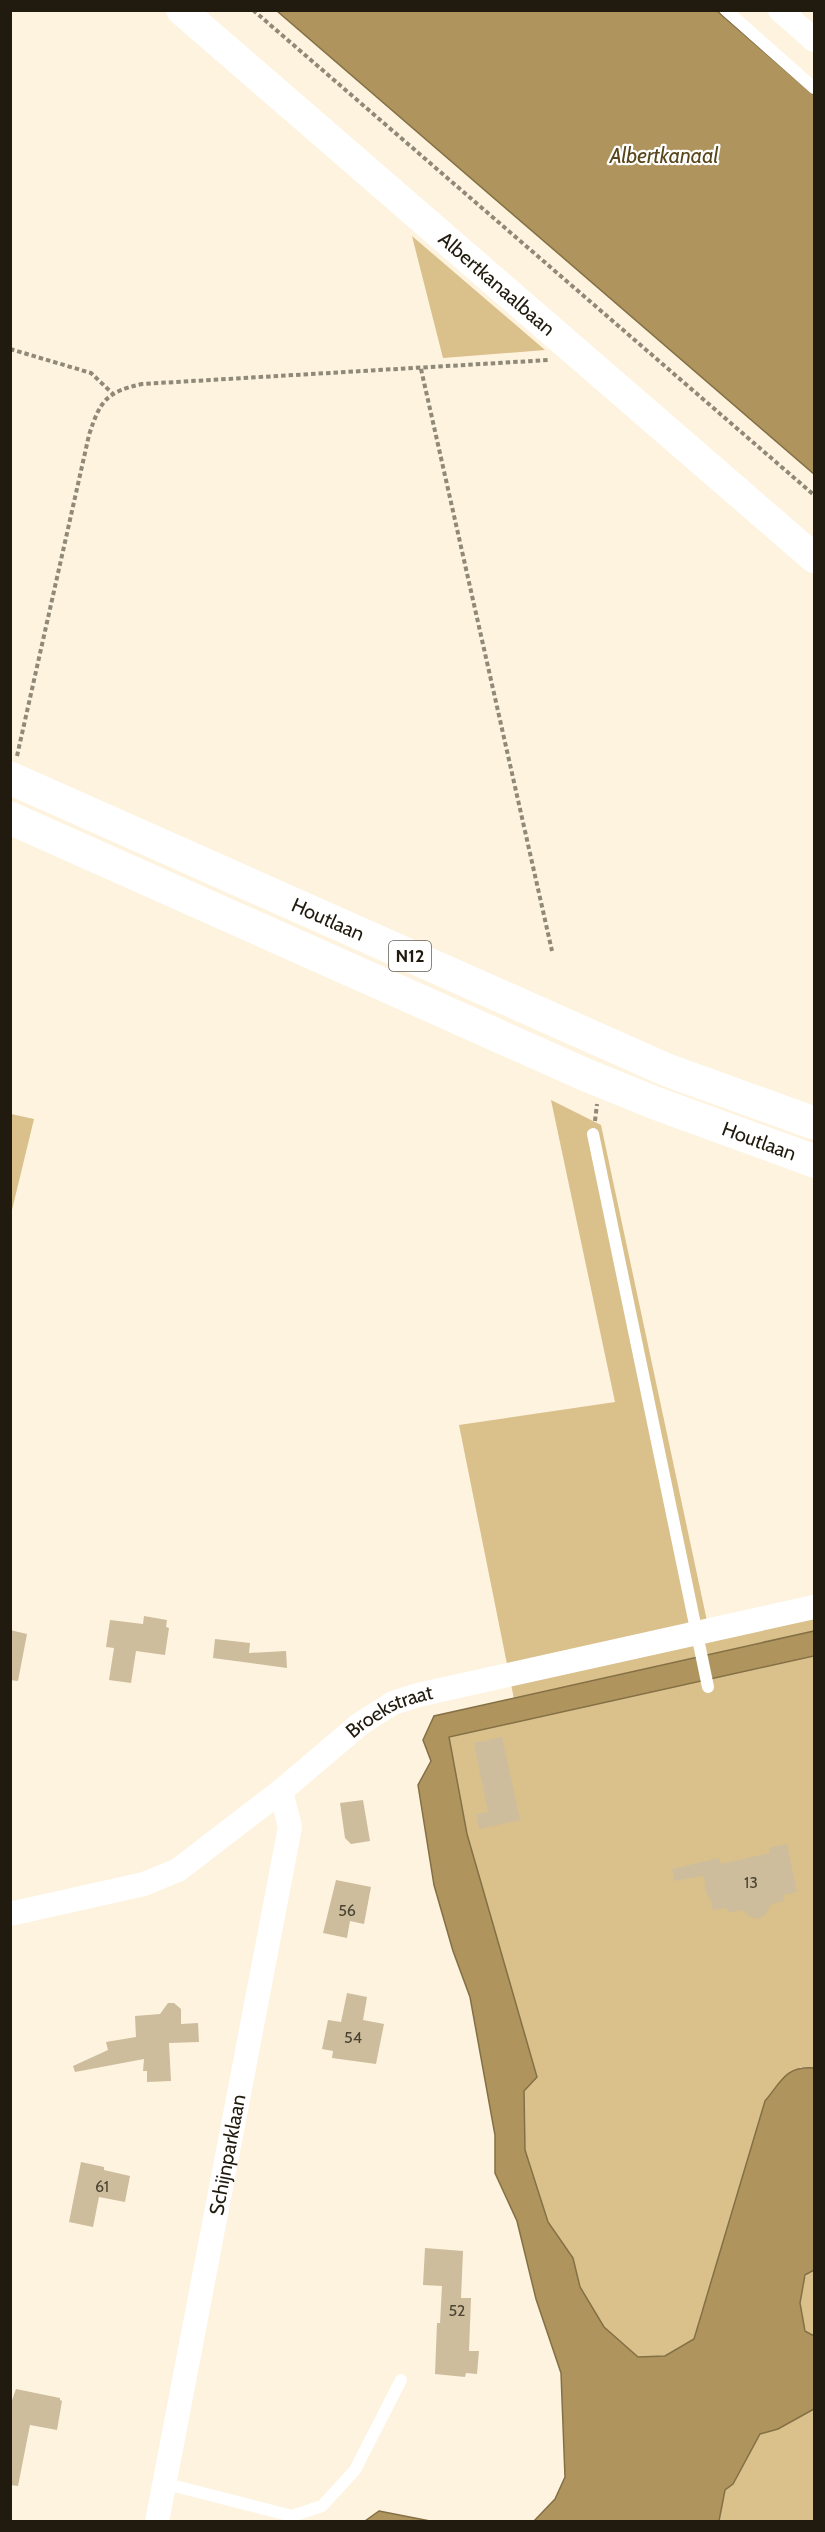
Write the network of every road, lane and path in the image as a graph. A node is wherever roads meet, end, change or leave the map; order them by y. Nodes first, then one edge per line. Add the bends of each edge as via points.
1 (181, 10) edge
2 (254, 10) edge
3 (726, 10) edge
4 (780, 10) edge
5 (814, 40) edge
6 (814, 88) edge
7 (569, 346) junction
8 (10, 349) edge
9 (421, 369) junction
10 (112, 393) junction
11 (814, 495) edge
12 (814, 558) edge
13 (13, 769) edge
14 (10, 818) edge
15 (552, 951) dead end
16 (814, 1123) edge
17 (593, 1134) dead end
18 (814, 1161) edge
19 (814, 1607) edge
20 (698, 1642) junction
21 (708, 1687) dead end
22 (281, 1791) junction
23 (10, 1914) edge
24 (401, 2380) dead end
25 (163, 2483) junction
26 (157, 2522) edge

1 - 7 street, Albertkanaalbaan
2 - 11 path
3 - 6 lane
4 - 5 street
7 - 9 path via 551,360 536,363
7 - 12 street, Albertkanaalbaan
8 - 10 path via 91,373
9 - 10 path via 142,384
9 - 15 path
10 - 13 path via 98,408 89,435
13 - 16 main road, Houtlaan / N12 via 667,1070
14 - 18 main road, Houtlaan / N12 via 585,1075
17 - 20 lane
19 - 20 street, Broekstraat
20 - 21 lane
20 - 22 street, Broekstraat via 393,1703 360,1724
22 - 23 street, Broekstraat via 162,1878
22 - 25 street, Schijnparklaan via 290,1827
24 - 25 lane via 355,2470 322,2506 292,2516
25 - 26 street, Schijnparklaan

